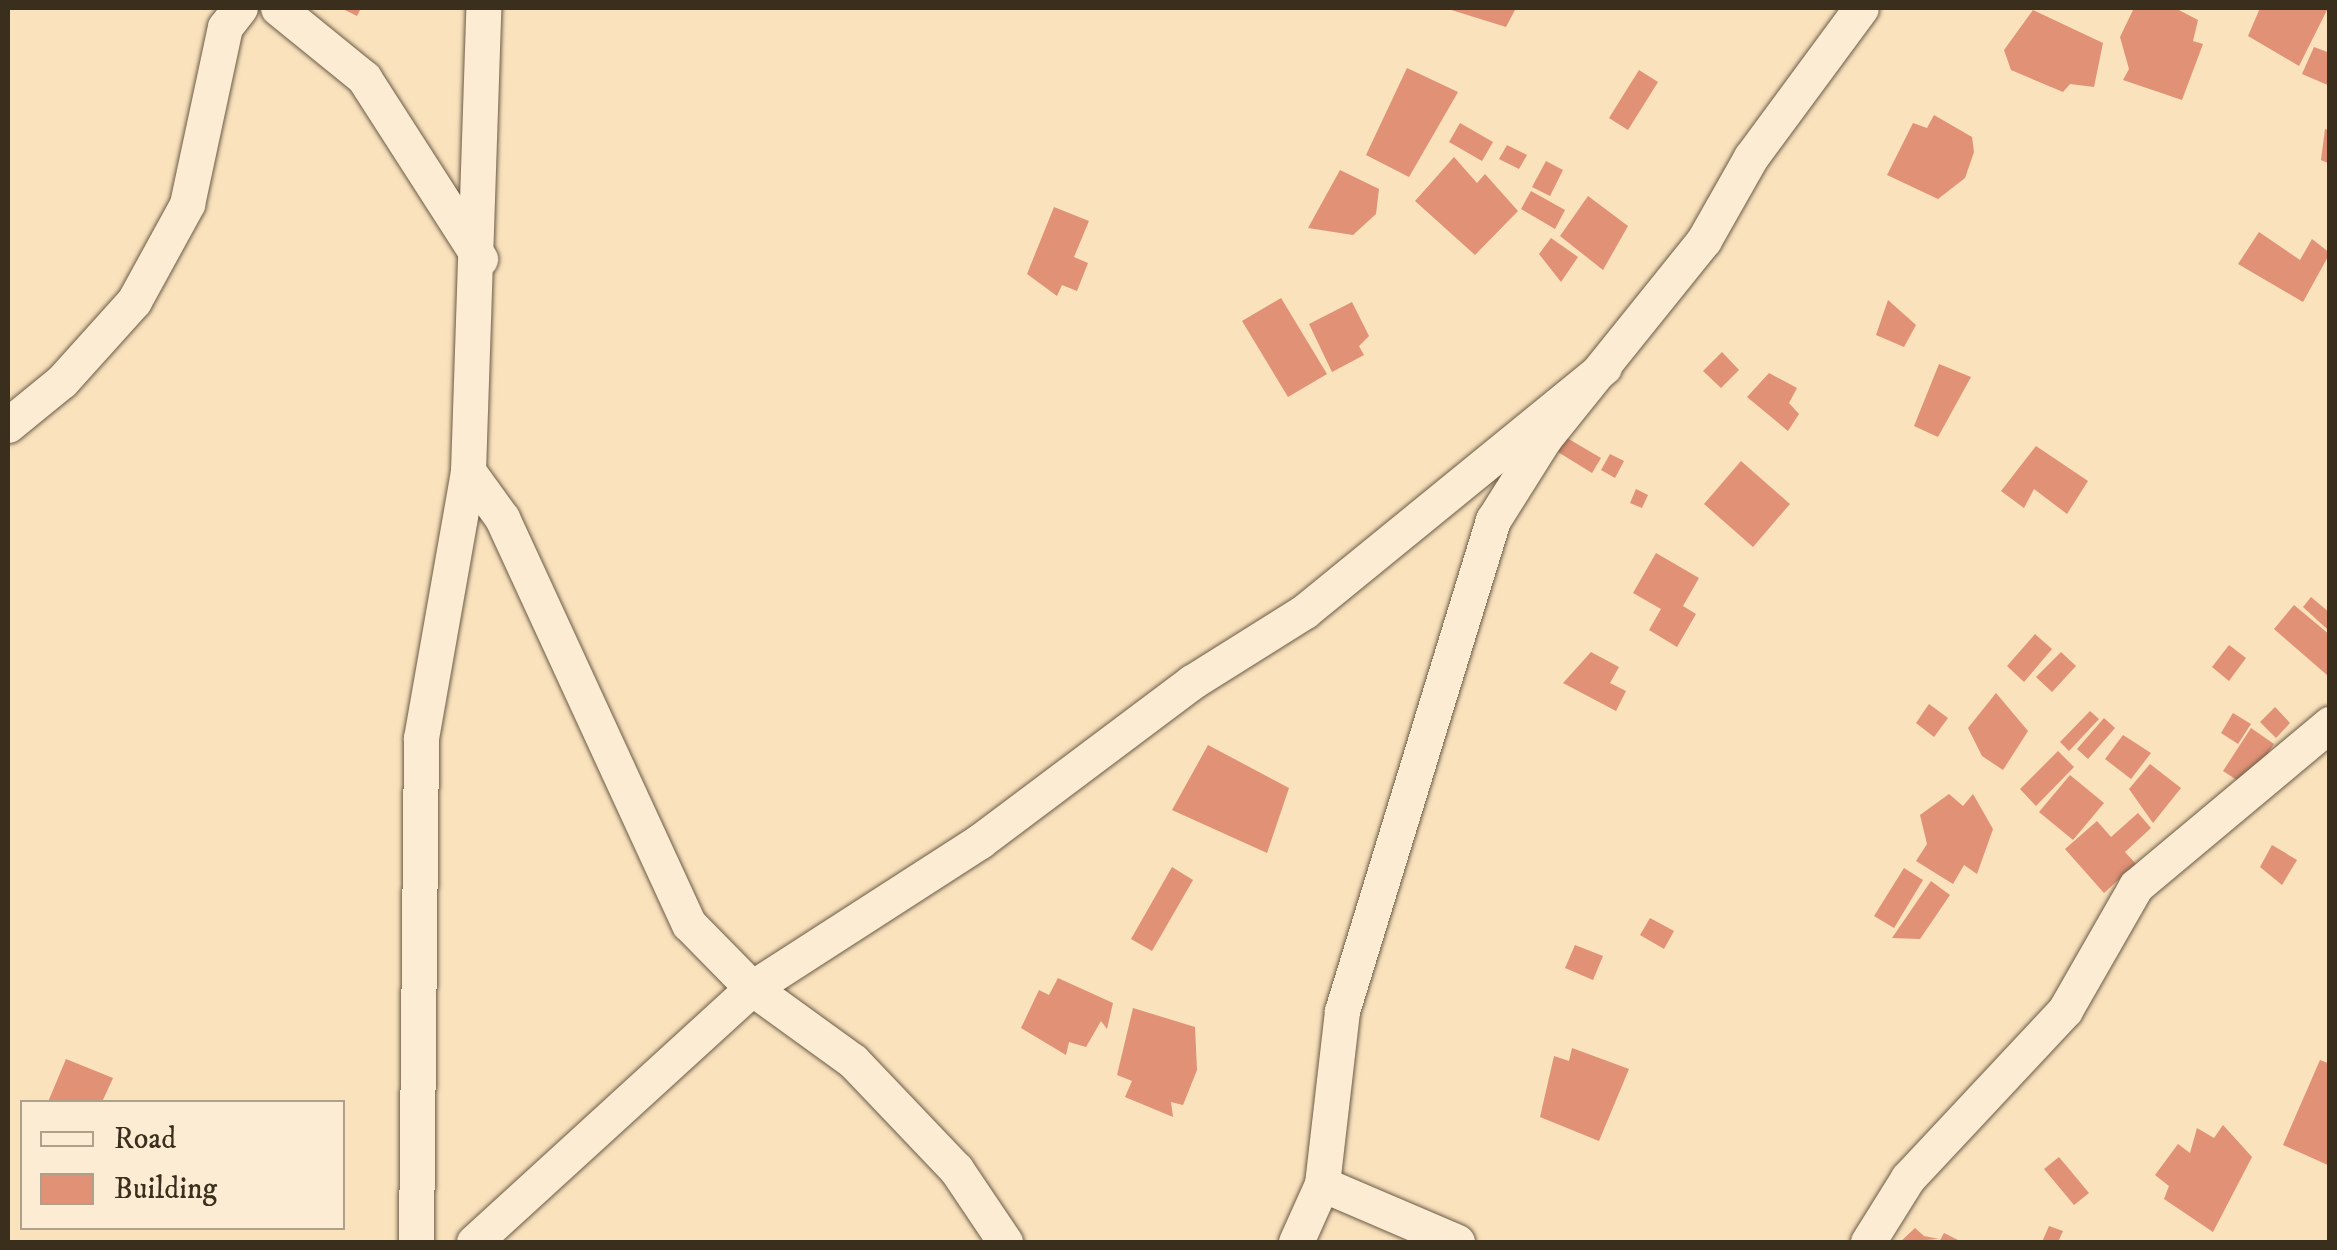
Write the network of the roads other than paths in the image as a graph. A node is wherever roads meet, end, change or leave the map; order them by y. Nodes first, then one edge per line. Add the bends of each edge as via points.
1 (240, 8) edge
2 (278, 8) edge
3 (483, 8) edge
4 (1861, 8) edge
5 (480, 260) junction
6 (1604, 368) junction
7 (8, 425) edge
8 (468, 471) junction
9 (2330, 724) edge
10 (752, 988) junction
11 (1322, 1184) junction
12 (416, 1242) edge
13 (474, 1242) edge
14 (1005, 1242) edge
15 (1296, 1242) edge
16 (1457, 1242) edge
17 (1868, 1242) edge

1 - 7 street via 225,26 187,204 142,285 62,381
2 - 5 street via 364,78
3 - 5 street
4 - 6 street via 1704,240
5 - 8 street
6 - 10 street via 1305,610 1192,682 980,841
6 - 11 street via 1493,520 1342,1010
8 - 10 street via 502,518 689,924
8 - 12 street via 421,738
9 - 17 street via 2136,886 2066,1010 1908,1178
10 - 13 street
10 - 14 street via 852,1061 956,1169
11 - 15 street
11 - 16 street

